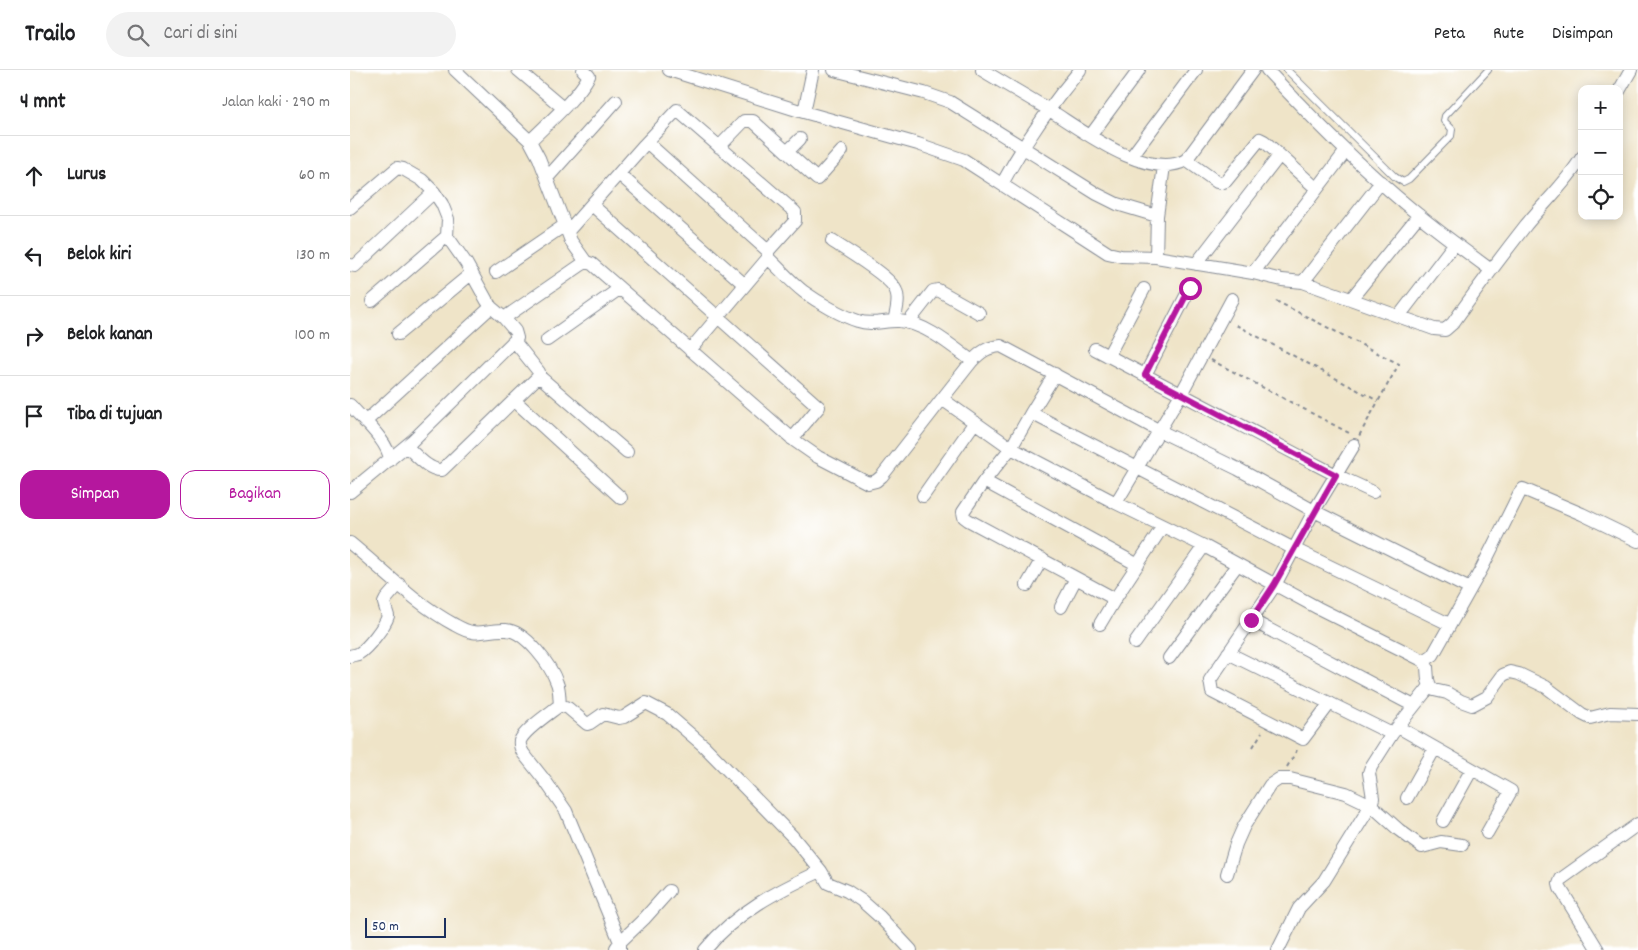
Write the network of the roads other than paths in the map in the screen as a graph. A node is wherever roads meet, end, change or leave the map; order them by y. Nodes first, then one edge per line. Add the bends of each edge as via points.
1 (455, 70) edge
2 (518, 70) edge
3 (583, 70) edge
4 (669, 70) edge
5 (812, 70) edge
6 (836, 70) edge
7 (982, 70) edge
8 (1080, 70) edge
9 (1139, 70) edge
10 (1196, 70) edge
11 (1253, 70) edge
12 (1267, 70) edge
13 (1287, 70) edge
14 (1488, 70) edge
15 (1632, 70) edge
16 (1623, 85) edge
17 (616, 101) dead end
18 (563, 108) junction
19 (1048, 109) junction
20 (804, 112) junction
21 (1091, 135) junction
22 (800, 139) dead end
23 (530, 141) junction
24 (644, 145) junction
25 (719, 147) junction
26 (1022, 147) junction
27 (842, 151) dead end
28 (1346, 151) junction
29 (787, 152) junction
30 (1279, 156) junction
31 (1131, 157) junction
32 (1186, 160) junction
33 (1578, 163) edge
34 (1164, 166) junction
35 (619, 174) junction
36 (547, 178) junction
37 (1381, 182) junction
38 (1002, 184) junction
39 (1317, 190) junction
40 (434, 192) junction
41 (592, 205) junction
42 (350, 208) edge
43 (1419, 215) junction
44 (1157, 216) junction
45 (567, 228) junction
46 (447, 236) junction
47 (832, 241) dead end
48 (1456, 243) junction
49 (768, 255) junction
50 (1156, 258) junction
51 (586, 262) junction
52 (1196, 264) junction
53 (350, 265) edge
54 (1491, 270) junction
55 (496, 272) dead end
56 (472, 273) junction
57 (1253, 273) junction
58 (1303, 282) junction
59 (745, 284) junction
60 (1190, 288) dead end
61 (620, 289) junction
62 (1144, 289) dead end
63 (1232, 299) dead end
64 (1351, 299) junction
65 (372, 301) dead end
66 (491, 307) junction
67 (979, 313) dead end
68 (1399, 316) junction
69 (718, 317) junction
70 (504, 318) junction
71 (894, 321) junction
72 (908, 323) junction
73 (398, 334) dead end
74 (547, 340) dead end
75 (515, 342) junction
76 (1095, 349) dead end
77 (690, 350) junction
78 (1108, 356) junction
79 (972, 362) junction
80 (1055, 374) junction
81 (1145, 375) junction
82 (539, 376) junction
83 (1181, 394) junction
84 (942, 399) junction
85 (514, 400) junction
86 (350, 405) edge
87 (1032, 413) junction
88 (365, 422) junction
89 (975, 422) junction
90 (1160, 431) junction
91 (792, 439) junction
92 (1354, 445) dead end
93 (406, 446) junction
94 (1011, 448) junction
95 (627, 452) dead end
96 (390, 460) junction
97 (1137, 468) junction
98 (1336, 475) junction
99 (984, 481) junction
100 (350, 492) edge
101 (1373, 492) dead end
102 (923, 496) dead end
103 (621, 498) dead end
104 (1116, 503) junction
105 (1314, 511) junction
106 (1163, 526) junction
107 (1638, 541) edge
108 (350, 543) edge
109 (1204, 546) junction
110 (1294, 549) junction
111 (1042, 559) junction
112 (1138, 565) junction
113 (1237, 565) junction
114 (1076, 578) junction
115 (399, 584) junction
116 (1027, 585) dead end
117 (1274, 585) junction
118 (1470, 589) junction
119 (1115, 599) junction
120 (1061, 607) dead end
121 (1251, 620) junction
122 (1100, 624) dead end
123 (1449, 624) junction
124 (1135, 643) dead end
125 (1228, 653) junction
126 (350, 656) edge
127 (1169, 658) dead end
128 (1424, 661) junction
129 (1430, 686) junction
130 (1330, 703) junction
131 (560, 705) junction
132 (1414, 706) junction
133 (1638, 714) edge
134 (1395, 731) junction
135 (1435, 748) junction
136 (1472, 769) junction
137 (1407, 798) dead end
138 (1371, 804) junction
139 (1443, 820) dead end
140 (1638, 824) edge
141 (1487, 833) dead end
142 (1462, 845) dead end
143 (821, 871) junction
144 (1227, 874) dead end
145 (669, 891) dead end
146 (618, 947) edge
147 (705, 950) edge
148 (911, 950) edge
149 (1278, 950) edge
150 (1598, 950) edge

1 - 23 street
2 - 18 street
3 - 18 street via 589,76
4 - 20 street
5 - 6 street
5 - 20 street
6 - 26 street via 950,102
7 - 19 street
8 - 19 street
9 - 21 street
10 - 31 street
11 - 32 street
12 - 28 street
13 - 14 lane via 1403,182 1412,177 1451,136 1452,129 1444,121 1445,116
15 - 16 street
17 - 36 street
18 - 23 street
19 - 21 street
19 - 26 street
20 - 38 street via 964,160
21 - 31 street via 1112,150
22 - 29 street
23 - 36 street
24 - 25 street via 677,110
24 - 35 street
24 - 49 street via 657,150
25 - 29 street via 744,121 753,121
25 - 49 street via 795,212 795,221
26 - 38 street
26 - 44 street via 1096,194
27 - 29 street via 817,179
28 - 37 street
28 - 39 street
30 - 32 street via 1260,139 1221,183
30 - 39 street
30 - 52 street
31 - 34 street
32 - 34 street
33 - 54 street
34 - 44 street
35 - 41 street
35 - 59 street
36 - 45 street
37 - 43 street
37 - 58 street
38 - 50 street via 1108,253
39 - 57 street
40 - 42 street via 422,180 397,168
40 - 46 street via 448,219
40 - 53 street via 355,266
41 - 45 street
41 - 69 street
43 - 48 street
43 - 64 street
44 - 50 street
45 - 51 street via 571,241
45 - 55 street
46 - 56 street
46 - 65 street
47 - 71 street via 893,284 898,296
48 - 54 street
48 - 68 street
49 - 59 street
49 - 71 street via 804,292 856,320 864,323
50 - 52 street
51 - 61 street
51 - 70 street
52 - 57 street
54 - 68 street via 1445,330
56 - 66 street
56 - 73 street
57 - 58 street
58 - 64 street
59 - 69 street
60 - 81 street
61 - 74 street
61 - 77 street
62 - 78 street
63 - 83 street
64 - 68 street
66 - 70 street
66 - 88 street
67 - 72 street via 938,290 933,291
69 - 77 street
69 - 91 street via 820,408
70 - 75 street via 515,331
71 - 72 street
72 - 79 street via 931,332
75 - 82 street
75 - 93 street
76 - 78 street
77 - 91 street
78 - 81 street
79 - 80 street via 990,346 1001,346
79 - 84 street
80 - 87 street
80 - 90 street
81 - 83 street
82 - 85 street
82 - 95 street
83 - 90 street
83 - 98 street
84 - 89 street
84 - 91 street via 876,481 868,483 818,457
85 - 93 street via 442,470 430,466
85 - 103 street
86 - 88 street
87 - 94 street
87 - 97 street
88 - 96 street via 385,444
89 - 94 street
89 - 102 street
90 - 97 street
90 - 105 street
92 - 98 street
93 - 96 street
94 - 99 street
94 - 104 street
96 - 100 street
97 - 104 street
97 - 110 street
98 - 101 street
98 - 105 street
99 - 111 street via 963,512 964,516
99 - 112 street
104 - 106 street
105 - 110 street
105 - 118 street
106 - 109 street
106 - 112 street
107 - 118 street via 1524,490
108 - 115 street
109 - 113 street
109 - 124 street
110 - 117 street
110 - 123 street
111 - 114 street
111 - 116 street
112 - 119 street
113 - 117 street
113 - 127 street
114 - 119 street
114 - 120 street
115 - 126 street via 386,599 388,616 382,628 364,649
115 - 131 street via 432,611 465,630 475,633 508,630 520,635 548,664 559,689
117 - 121 street
117 - 128 street
118 - 123 street
119 - 122 street
121 - 125 street
121 - 132 street
123 - 128 street via 1433,655
125 - 130 street
125 - 130 street via 1210,680 1212,692 1303,739
128 - 129 street
129 - 132 street
129 - 133 street via 1472,705 1487,697 1503,675 1510,672 1546,687 1590,718 1610,713
130 - 134 street
131 - 143 street via 587,724 603,714 624,717 646,703 667,714 761,803
131 - 146 street via 526,734 520,747 566,811
132 - 134 street
134 - 135 street
134 - 138 street via 1369,773 1373,792
135 - 136 street
135 - 137 street
136 - 139 street
136 - 141 street via 1511,791
138 - 142 street via 1422,847 1441,842
138 - 144 street via 1346,793 1279,779 1270,785 1244,826
138 - 149 street via 1324,881 1300,908
140 - 150 street via 1561,879 1559,884
143 - 147 street via 751,907
143 - 148 street via 828,883 847,890 880,917
145 - 146 street

